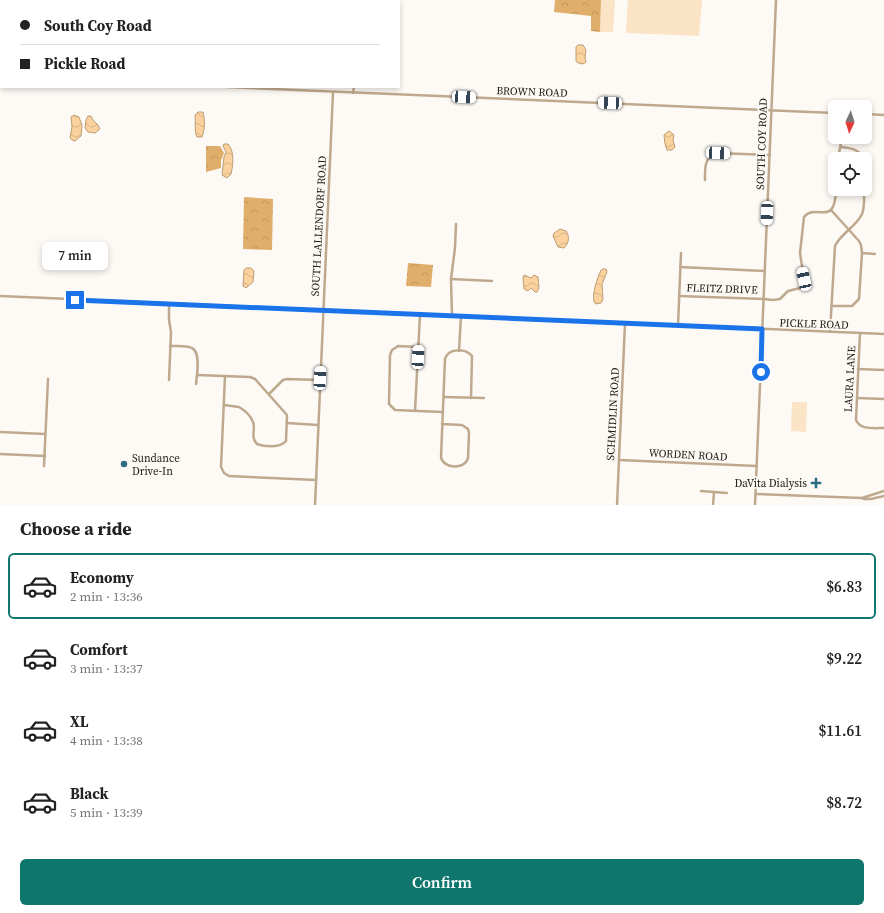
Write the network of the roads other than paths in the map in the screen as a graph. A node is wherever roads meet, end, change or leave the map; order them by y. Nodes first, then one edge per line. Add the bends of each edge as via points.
1 (776, 0) edge
2 (248, 88) edge
3 (354, 88) edge
4 (333, 92) junction
5 (354, 93) junction
6 (772, 110) junction
7 (828, 113) edge
8 (872, 114) edge
9 (884, 115) edge
10 (841, 146) joint
11 (840, 152) edge
12 (860, 152) edge
13 (770, 155) junction
14 (705, 180) dead end
15 (836, 196) edge
16 (864, 196) edge
17 (831, 210) junction
18 (456, 224) dead end
19 (849, 229) junction
20 (681, 253) dead end
21 (862, 253) junction
22 (875, 254) dead end
23 (680, 267) junction
24 (765, 271) junction
25 (451, 279) junction
26 (492, 281) dead end
27 (0, 296) edge
28 (679, 296) junction
29 (764, 299) junction
30 (169, 304) junction
31 (832, 306) junction
32 (323, 310) junction
33 (420, 314) junction
34 (452, 316) junction
35 (461, 316) junction
36 (625, 323) junction
37 (678, 326) junction
38 (762, 329) junction
39 (830, 332) junction
40 (860, 334) junction
41 (884, 334) edge
42 (170, 346) junction
43 (418, 346) junction
44 (459, 351) junction
45 (858, 369) junction
46 (884, 370) edge
47 (197, 375) junction
48 (225, 376) junction
49 (48, 378) dead end
50 (169, 380) dead end
51 (320, 380) junction
52 (196, 384) dead end
53 (269, 394) junction
54 (444, 397) junction
55 (471, 398) junction
56 (484, 398) dead end
57 (856, 398) junction
58 (884, 399) edge
59 (224, 405) junction
60 (416, 410) junction
61 (443, 412) junction
62 (287, 424) junction
63 (442, 424) junction
64 (318, 425) junction
65 (884, 428) edge
66 (0, 432) edge
67 (46, 434) junction
68 (0, 454) edge
69 (45, 456) junction
70 (619, 460) junction
71 (44, 466) dead end
72 (757, 466) junction
73 (316, 480) junction
74 (883, 491) edge
75 (701, 492) dead end
76 (714, 492) junction
77 (728, 493) dead end
78 (756, 494) junction
79 (884, 496) edge
80 (862, 498) junction
81 (315, 505) edge
82 (618, 505) edge
83 (713, 505) edge
84 (755, 505) edge

1 - 6 street, SOUTH COY ROAD
2 - 4 street, BROWN ROAD
3 - 5 street
4 - 5 street, BROWN ROAD
4 - 32 street, SOUTH LALLENDORF ROAD
5 - 6 street, BROWN ROAD
6 - 7 street, BROWN ROAD
6 - 13 street, SOUTH COY ROAD
8 - 9 street
10 - 11 street
10 - 12 street
13 - 14 street via 714,153 706,161
13 - 24 street, SOUTH COY ROAD
15 - 17 street via 836,203
16 - 19 street via 862,215
17 - 19 street
17 - 29 street, FLEITZ DRIVE via 825,213 806,214 803,219 800,252 804,285 788,291 780,299
18 - 25 street
19 - 21 street via 859,241
19 - 31 street via 835,246
20 - 23 street
21 - 22 street
21 - 31 street via 859,300 852,306
23 - 24 street
23 - 28 street
24 - 29 street, SOUTH COY ROAD
25 - 26 street
25 - 34 street
27 - 30 street, PICKLE ROAD
28 - 29 street, FLEITZ DRIVE
28 - 37 street
29 - 38 street, SOUTH COY ROAD
30 - 32 street, PICKLE ROAD
30 - 42 street
31 - 39 street
32 - 33 street, PICKLE ROAD
32 - 51 street, SOUTH LALLENDORF ROAD
33 - 34 street, PICKLE ROAD
33 - 43 street
34 - 35 street, PICKLE ROAD
35 - 36 street, PICKLE ROAD
35 - 44 street
36 - 37 street, PICKLE ROAD
36 - 70 street, SCHMIDLIN ROAD
37 - 38 street, PICKLE ROAD
38 - 39 street, PICKLE ROAD
38 - 72 street, SOUTH COY ROAD
39 - 40 street, PICKLE ROAD
40 - 41 street, PICKLE ROAD
40 - 45 street, LAURA LANE
42 - 47 street via 190,347 196,351
42 - 50 street
43 - 60 street
43 - 60 street via 398,346 392,350 388,402 396,410
44 - 54 street via 452,351 446,356
44 - 55 street via 467,352 472,358
45 - 46 street
45 - 57 street, LAURA LANE
47 - 48 street
47 - 52 street
48 - 53 street via 253,378
48 - 59 street
49 - 67 street
51 - 53 street via 285,379
51 - 64 street, SOUTH LALLENDORF ROAD
53 - 62 street via 287,414
54 - 55 street
54 - 61 street
55 - 56 street
57 - 58 street
57 - 65 street, LAURA LANE via 858,425
59 - 62 street via 239,407 251,419 253,439 259,445 284,444
59 - 73 street via 221,467 224,473 229,476
60 - 61 street
61 - 63 street
62 - 64 street
63 - 63 street via 442,460 446,465 463,466 468,460 469,432 462,425
64 - 73 street, SOUTH LALLENDORF ROAD
66 - 67 street
67 - 69 street
68 - 69 street
69 - 71 street
70 - 72 street, WORDEN ROAD
70 - 82 street, SCHMIDLIN ROAD
72 - 78 street, SOUTH COY ROAD
73 - 81 street, SOUTH LALLENDORF ROAD
74 - 79 street
74 - 80 street
75 - 76 street
76 - 77 street
76 - 83 street
78 - 80 street
78 - 84 street, SOUTH COY ROAD
79 - 80 street

